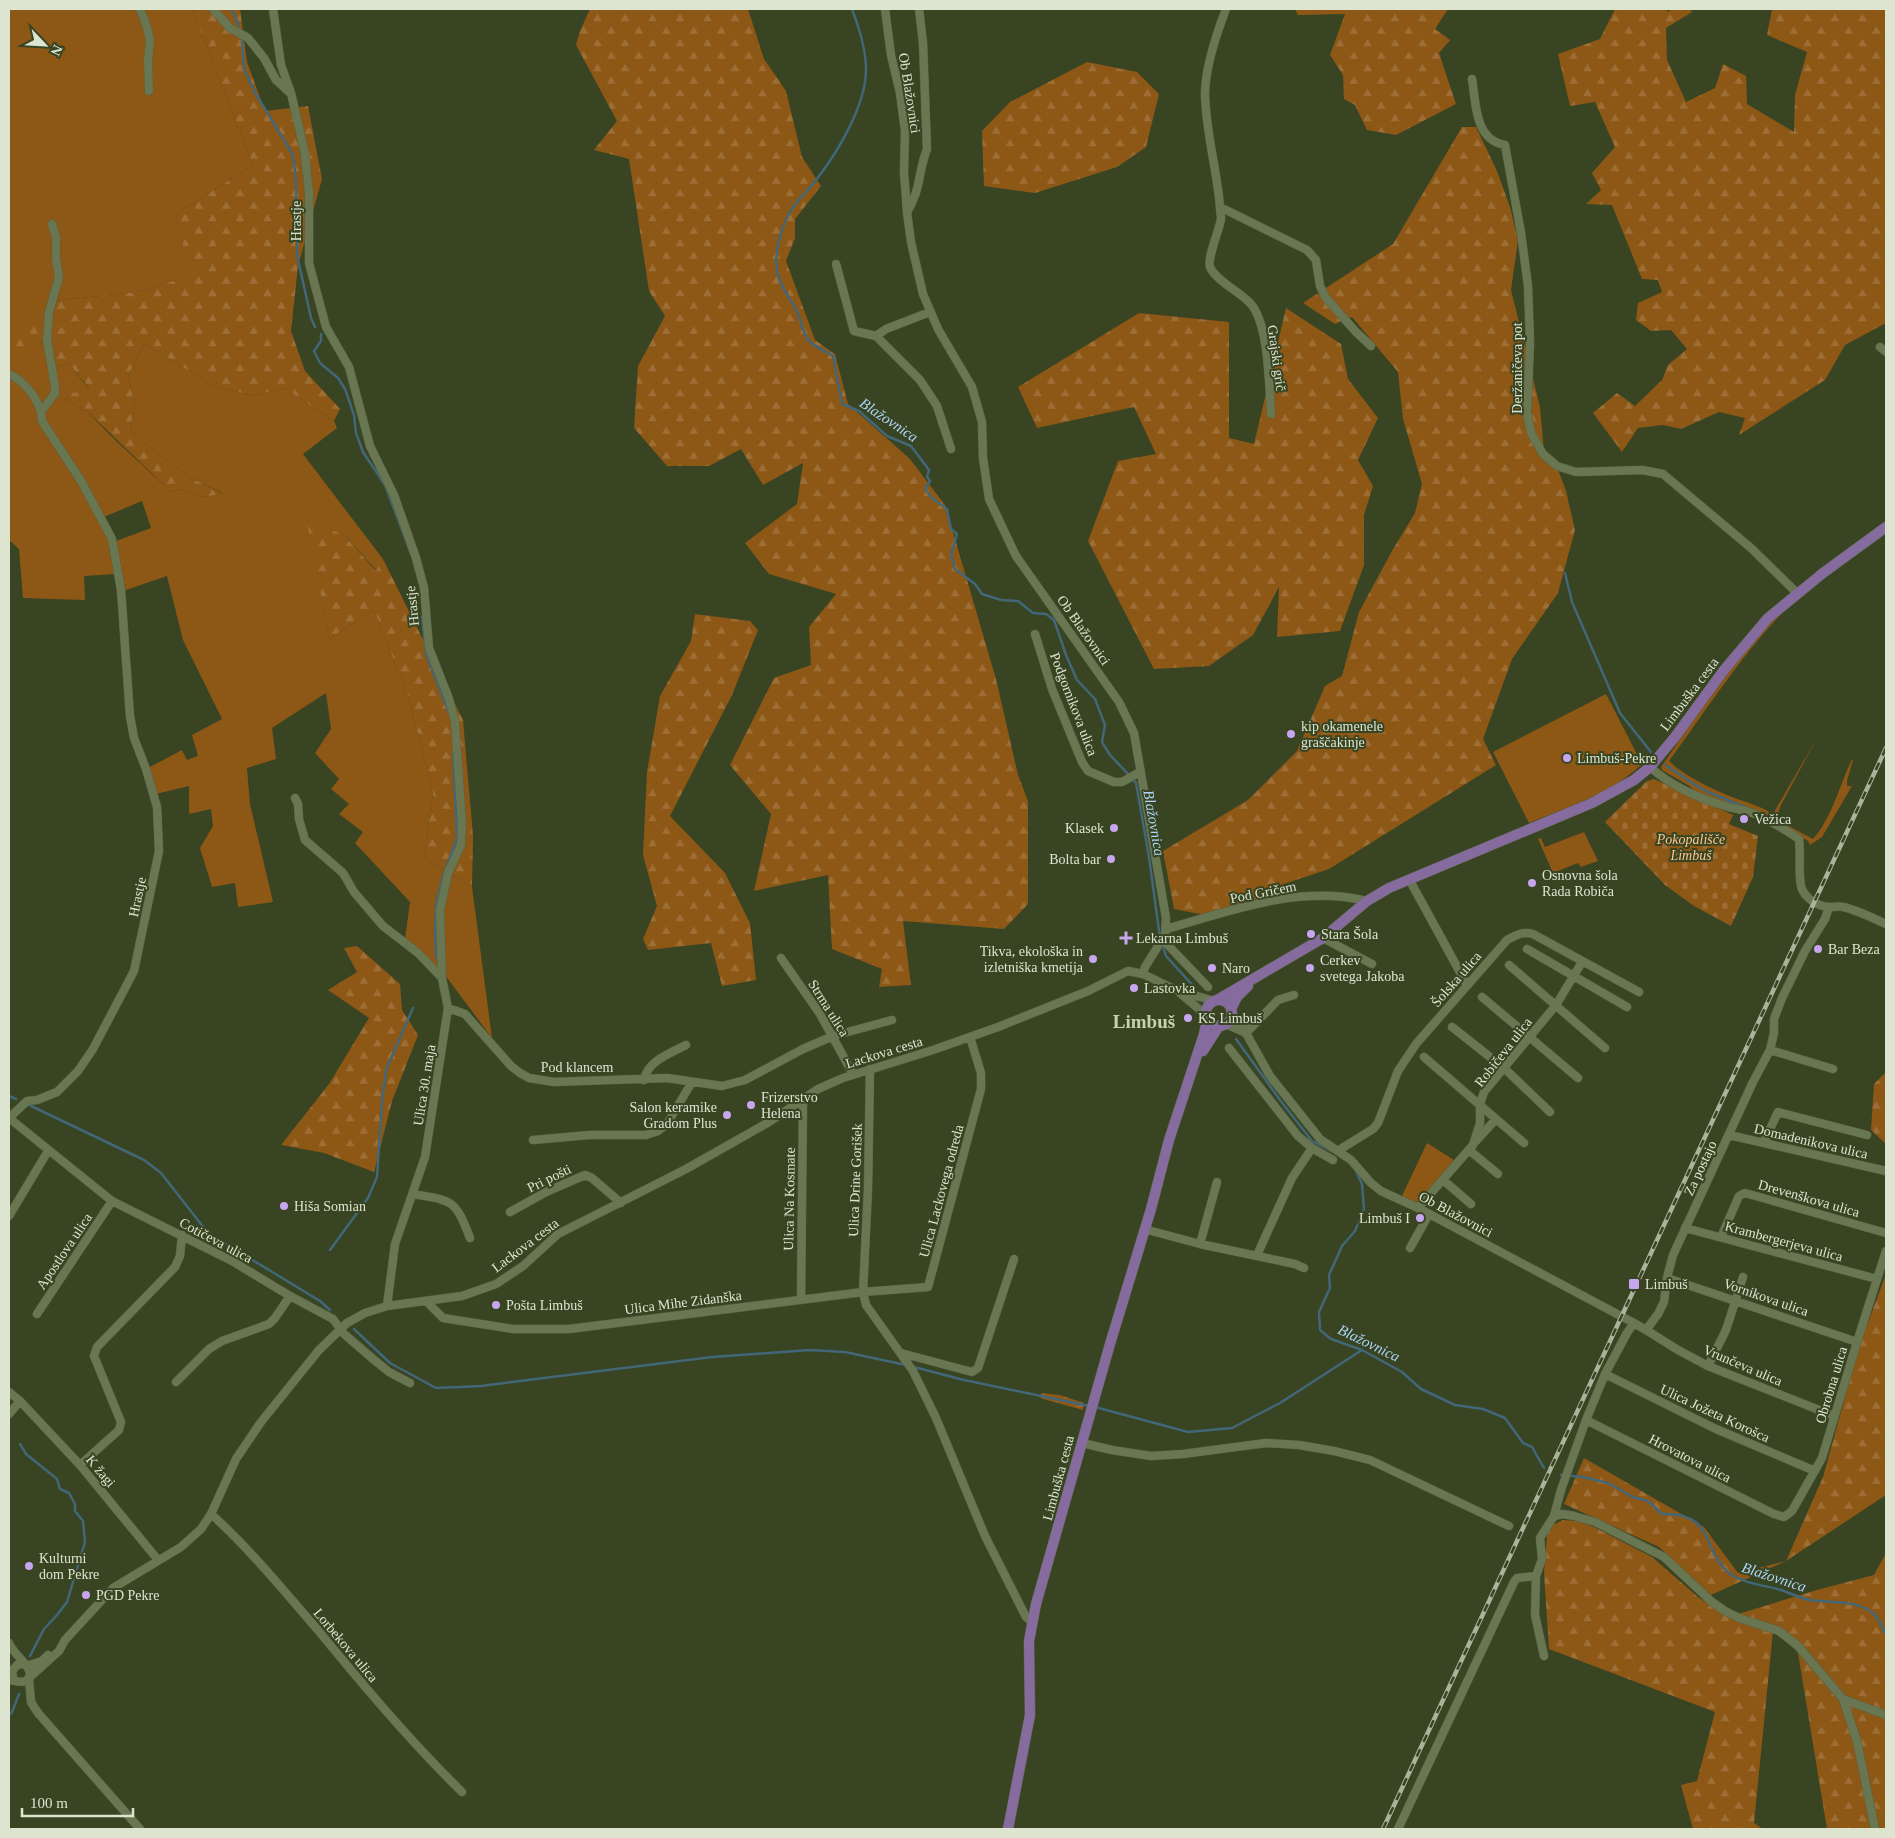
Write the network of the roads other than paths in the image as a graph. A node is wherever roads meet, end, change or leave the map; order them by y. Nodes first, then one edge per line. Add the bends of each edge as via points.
1 (140, 9) edge
2 (213, 9) edge
3 (273, 9) edge
4 (885, 9) edge
5 (919, 9) edge
6 (1226, 9) edge
7 (1472, 79) dead end
8 (149, 91) dead end
9 (291, 93) junction
10 (1220, 207) junction
11 (907, 212) junction
12 (52, 224) dead end
13 (836, 264) dead end
14 (930, 312) junction
15 (876, 336) junction
16 (1371, 346) dead end
17 (9, 374) edge
18 (41, 412) junction
19 (1271, 414) dead end
20 (951, 449) dead end
21 (1886, 527) edge
22 (1798, 593) junction
23 (1035, 634) dead end
24 (1650, 767) junction
25 (1138, 773) junction
26 (295, 798) dead end
27 (1410, 879) junction
28 (1367, 901) junction
29 (1829, 907) junction
30 (1886, 924) edge
31 (1165, 935) junction
32 (1323, 938) junction
33 (1527, 949) dead end
34 (781, 958) dead end
35 (1582, 962) junction
36 (1372, 964) dead end
37 (1509, 965) dead end
38 (1143, 974) junction
39 (1262, 974) junction
40 (1574, 976) junction
41 (442, 978) junction
42 (1467, 985) junction
43 (1208, 987) dead end
44 (1176, 990) junction
45 (1639, 992) dead end
46 (1294, 994) dead end
47 (1482, 997) dead end
48 (1215, 1001) junction
49 (1556, 1005) junction
50 (1628, 1007) dead end
51 (448, 1008) junction
52 (1231, 1011) junction
53 (1207, 1017) junction
54 (892, 1020) dead end
55 (1222, 1025) junction
56 (1452, 1026) dead end
57 (1246, 1033) junction
58 (833, 1036) junction
59 (970, 1037) junction
60 (1529, 1037) junction
61 (686, 1045) dead end
62 (1229, 1048) dead end
63 (1605, 1048) dead end
64 (1770, 1050) junction
65 (1424, 1056) dead end
66 (1504, 1068) junction
67 (870, 1069) junction
68 (1833, 1069) dead end
69 (854, 1074) junction
70 (1191, 1074) junction
71 (1578, 1078) dead end
72 (644, 1080) junction
73 (692, 1082) junction
74 (803, 1098) junction
75 (1282, 1103) junction
76 (1480, 1104) junction
77 (1550, 1112) dead end
78 (9, 1118) edge
79 (1496, 1118) junction
80 (1729, 1135) junction
81 (1867, 1135) dead end
82 (533, 1140) dead end
83 (1764, 1142) junction
84 (1524, 1143) dead end
85 (1471, 1147) junction
86 (1312, 1148) junction
87 (1339, 1150) junction
88 (48, 1151) junction
89 (1333, 1160) dead end
90 (1886, 1172) edge
91 (1498, 1174) dead end
92 (1443, 1180) junction
93 (1217, 1182) dead end
94 (413, 1194) junction
95 (112, 1201) junction
96 (621, 1203) junction
97 (1471, 1204) dead end
98 (1418, 1208) junction
99 (510, 1212) dead end
100 (1430, 1214) junction
101 (9, 1216) edge
102 (1685, 1228) junction
103 (1144, 1230) junction
104 (1886, 1233) edge
105 (182, 1235) junction
106 (1721, 1237) junction
107 (470, 1238) dead end
108 (1200, 1244) junction
109 (1410, 1248) dead end
110 (1886, 1251) edge
111 (1257, 1255) junction
112 (1014, 1259) dead end
113 (1304, 1268) dead end
114 (1743, 1277) dead end
115 (1667, 1278) junction
116 (1877, 1279) junction
117 (863, 1292) junction
118 (290, 1296) junction
119 (801, 1300) junction
120 (1736, 1300) junction
121 (426, 1301) junction
122 (388, 1306) junction
123 (37, 1314) dead end
124 (1634, 1323) junction
125 (340, 1327) junction
126 (1646, 1330) junction
127 (1857, 1342) junction
128 (902, 1353) junction
129 (1708, 1366) junction
130 (1606, 1374) junction
131 (176, 1382) dead end
132 (410, 1383) dead end
133 (9, 1392) edge
134 (20, 1401) junction
135 (9, 1414) edge
136 (1834, 1416) junction
137 (1586, 1420) junction
138 (1082, 1443) junction
139 (80, 1465) junction
140 (1815, 1472) junction
141 (211, 1514) junction
142 (1554, 1516) junction
143 (1784, 1517) joint
144 (1509, 1526) dead end
145 (158, 1560) junction
146 (1536, 1576) junction
147 (1032, 1622) junction
148 (65, 1640) junction
149 (9, 1643) edge
150 (13, 1653) junction
151 (1544, 1656) dead end
152 (25, 1665) junction
153 (12, 1670) edge
154 (29, 1678) junction
155 (15, 1681) edge
156 (1843, 1699) junction
157 (31, 1702) junction
158 (1886, 1715) edge
159 (462, 1792) dead end
160 (140, 1829) edge
161 (1008, 1829) edge
162 (1398, 1829) edge
163 (1875, 1829) edge

1 - 8 street via 150,40
2 - 9 street via 230,28 248,38 276,80
3 - 9 street, Hrastje via 282,65
4 - 11 street, Ob Blažovnici via 905,131
5 - 11 street via 927,150 916,197
6 - 10 street, Grajski grič via 1206,76 1205,94
7 - 22 street, Deržaničeva pot via 1482,130 1505,145 1521,232 1528,286 1528,413 1536,444 1551,462 1576,472 1642,470 1663,474 1744,542
9 - 41 street, Hrastje via 305,154 309,193 309,263 326,327 349,367 370,446 394,495 416,558 424,588 428,648 455,722 461,845 448,874 440,910
10 - 16 street via 1306,250 1316,260 1320,286 1326,298
10 - 19 street, Grajski grič via 1221,219 1210,267 1251,303 1259,321 1268,364
11 - 14 street, Ob Blažovnici via 921,285
12 - 18 street via 59,277 49,312 47,340 55,393
13 - 15 street via 854,331
14 - 15 street
14 - 25 street, Ob Blažovnici via 972,387 982,422 989,499 1016,556 1119,702 1134,733
15 - 20 street via 920,380 937,406
17 - 18 street, Hrastje via 19,379 32,393
18 - 78 street, Hrastje via 42,421 112,539 120,590 130,716 157,807 159,851 134,971 93,1048 78,1071 57,1092 27,1101
21 - 22 main road, Limbuška cesta
22 - 24 main road, Limbuška cesta via 1768,618
23 - 25 street, Podgornikova ulica via 1052,689 1088,771 1114,782
24 - 27 main road, Limbuška cesta via 1612,794
24 - 29 street via 1691,794 1755,814 1799,839 1802,888 1807,898
25 - 31 street, Ob Blažovnici via 1166,918
26 - 41 street via 305,840 343,873 354,892 383,926 418,953
27 - 28 main road, Limbuška cesta
27 - 42 street
28 - 31 street, Pod Gričem via 1334,896 1272,900
28 - 32 main road, Limbuška cesta
29 - 30 street via 1842,906
29 - 64 street, Za postajo via 1782,998 1774,1019
31 - 38 street
31 - 43 street via 1172,948
32 - 36 street
32 - 39 main road, Limbuška cesta
33 - 40 street
34 - 58 street, Strma ulica
35 - 40 street, Robičeva ulica
35 - 42 street, Šolska ulica via 1526,932 1507,940
35 - 45 street, Šolska ulica
37 - 49 street
38 - 44 street, Lackova cesta
38 - 59 street, Lackova cesta via 1132,971 1120,974 1088,991
39 - 48 main road
39 - 52 main road via 1237,997
40 - 49 street, Robičeva ulica
40 - 50 street
41 - 51 street, Ulica 30. maja
42 - 87 street, Šolska ulica via 1416,1044 1398,1071 1378,1123
44 - 48 street
44 - 53 street
46 - 57 street via 1278,1000
47 - 60 street
48 - 52 main road via 1226,1003
48 - 53 main road via 1208,1007
49 - 60 street, Robičeva ulica
49 - 63 street
51 - 72 street, Pod klancem via 465,1014 511,1066 528,1078 554,1082
51 - 94 street, Ulica 30. maja via 425,1157
52 - 55 main road
52 - 57 street, Ob Blažovnici
53 - 55 main road via 1212,1024
53 - 70 main road
54 - 58 street, Pod klancem
55 - 57 street
55 - 70 main road
56 - 66 street
57 - 75 street, Ob Blažovnici
58 - 69 street, Strma ulica
58 - 73 street, Pod klancem via 803,1048 745,1080 722,1086
59 - 67 street, Lackova cesta
59 - 117 street, Ulica Lackovega odreda via 981,1072 981,1089 928,1288
60 - 66 street, Robičeva ulica
60 - 71 street
61 - 72 street via 650,1067
62 - 75 street, Ob Blažovnici
64 - 68 street
64 - 80 street, Za postajo
65 - 76 street
66 - 76 street, Robičeva ulica via 1484,1092
66 - 77 street
67 - 69 street, Lackova cesta
67 - 117 street, Ulica Drine Gorišek
69 - 74 street, Lackova cesta via 831,1082
70 - 103 main road, Limbuška cesta
72 - 73 street, Pod klancem via 667,1078
73 - 82 street via 667,1124 658,1131 646,1135 589,1135
74 - 96 street, Lackova cesta via 769,1122
74 - 119 street, Ulica Na Kosmate
75 - 86 street, Ob Blažovnici via 1298,1136
75 - 87 street, Ob Blažovnici via 1320,1139
76 - 79 street
76 - 85 street, Robičeva ulica via 1480,1123
78 - 88 street, Cotičeva ulica
79 - 84 street
79 - 85 street
80 - 83 street, Domadenikova ulica
80 - 102 street, Za postajo
81 - 83 street via 1778,1112
83 - 90 street, Domadenikova ulica
85 - 91 street
85 - 92 street, Robičeva ulica
86 - 89 street, Ob Blažovnici
86 - 111 street via 1292,1178
87 - 98 street, Ob Blažovnici via 1381,1191
88 - 95 street, Cotičeva ulica
88 - 101 street
92 - 97 street
92 - 98 street, Robičeva ulica
93 - 108 street
94 - 107 street via 452,1203 461,1214
94 - 122 street, Ulica 30. maja via 395,1244
95 - 105 street, Cotičeva ulica
95 - 123 street, Apostlova ulica
96 - 99 street, Pri pošti via 585,1175
96 - 121 street, Lackova cesta via 558,1234 523,1266 496,1284 462,1296
98 - 100 street, Ob Blažovnici
100 - 109 street
100 - 124 street, Ob Blažovnici
102 - 106 street, Krambergerjeva ulica
102 - 115 street, Za postajo
103 - 108 street
103 - 138 main road, Limbuška cesta
104 - 106 street, Drevenškova ulica via 1745,1193 1739,1196
105 - 118 street, Cotičeva ulica
105 - 139 street via 180,1256 175,1267 97,1346 94,1356 121,1422 119,1430
106 - 116 street, Krambergerjeva ulica
108 - 111 street
110 - 116 street, Obrobna ulica
111 - 113 street
112 - 128 street via 978,1368 972,1372
114 - 120 street
115 - 120 street, Vornikova ulica
115 - 126 street, Za postajo via 1664,1302
116 - 127 street, Obrobna ulica
117 - 119 street, Ulica Mihe Zidanška
117 - 128 street via 866,1305
118 - 125 street, Cotičeva ulica via 333,1319
118 - 131 street via 269,1324 209,1349
119 - 121 street, Ulica Mihe Zidanška via 569,1329 522,1329 443,1318
120 - 127 street, Vornikova ulica
120 - 129 street via 1726,1330
121 - 122 street, Lackova cesta
122 - 125 street, Lackova cesta
124 - 126 street
124 - 130 street
125 - 132 street, Cotičeva ulica via 373,1360
125 - 141 street, Lackova cesta via 244,1447
126 - 129 street, Vrunčeva ulica
127 - 136 street, Obrobna ulica
128 - 147 street via 936,1418 985,1536 1026,1617
129 - 136 street, Vrunčeva ulica
130 - 137 street
130 - 140 street, Ulica Jožeta Korošca via 1716,1429
133 - 134 street, K žagi
134 - 135 street
134 - 139 street, K žagi
136 - 140 street, Obrobna ulica
137 - 142 street
137 - 143 street, Hrovatova ulica
138 - 144 street via 1151,1456 1266,1443 1334,1451 1370,1460
138 - 147 main road, Limbuška cesta
139 - 145 street, K žagi
140 - 143 street, Obrobna ulica via 1792,1511
141 - 145 street, Lackova cesta via 181,1548
141 - 159 street, Lorbekova ulica via 270,1574 381,1706
142 - 146 street via 1540,1538 1542,1559
142 - 156 street via 1563,1514 1595,1522 1664,1557 1725,1611 1788,1637
145 - 148 street, Lackova cesta via 107,1594
146 - 151 street via 1536,1615
146 - 162 street via 1517,1578 1514,1582
147 - 161 main road, Limbuška cesta via 1028,1660 1030,1715
148 - 152 street via 42,1661
148 - 154 street, Lackova cesta via 59,1651
149 - 150 street
150 - 152 street
150 - 153 street
152 - 153 street via 17,1665
152 - 154 street
153 - 155 street
154 - 155 street
154 - 157 street
155 - 157 street
156 - 158 street
156 - 163 street via 1857,1741
157 - 160 street

